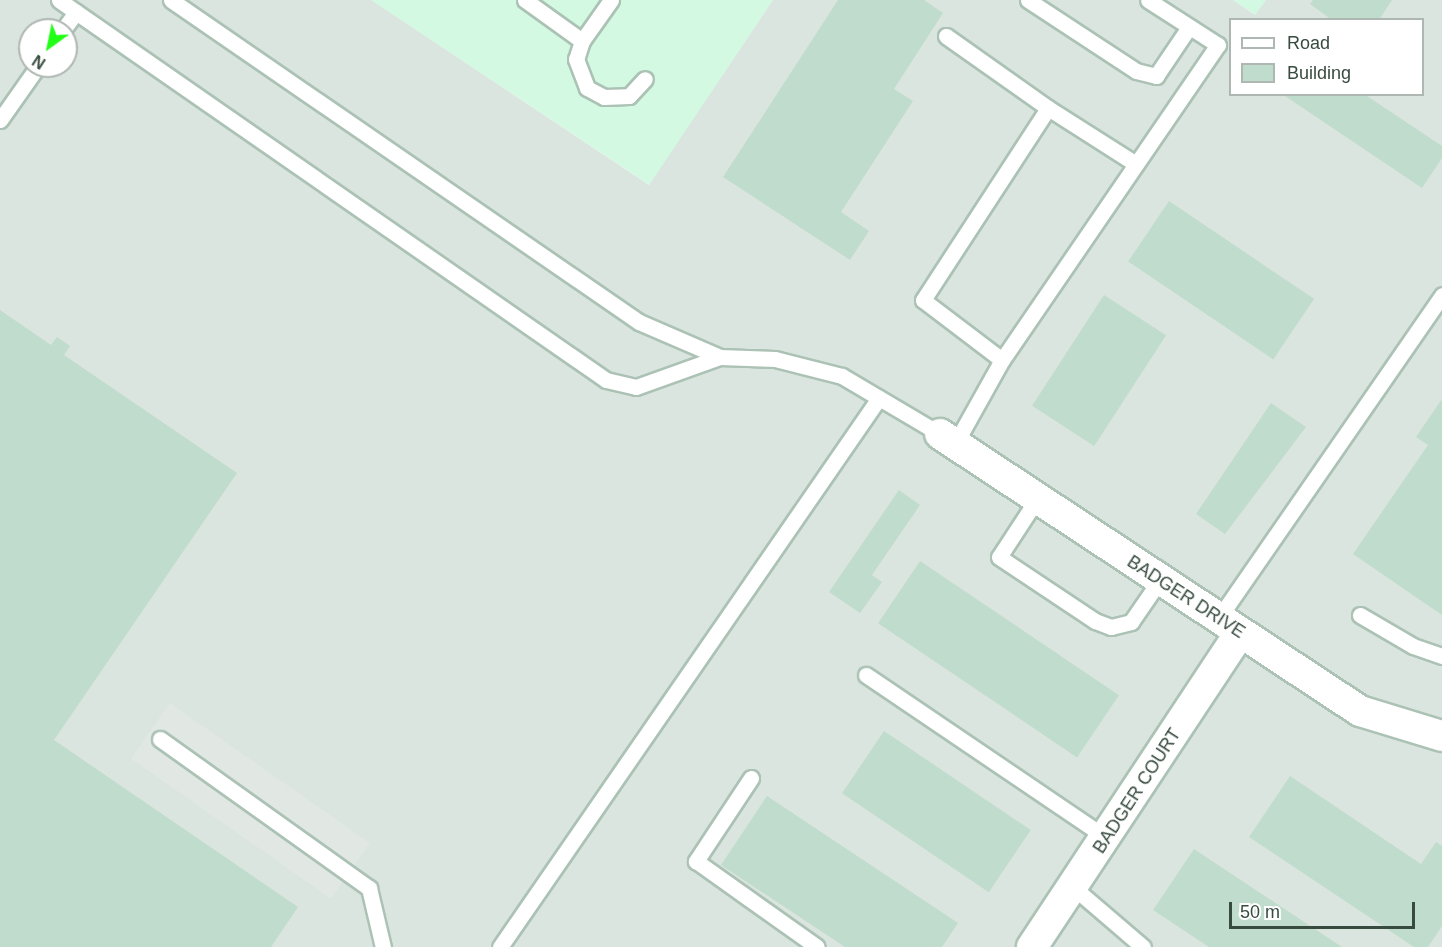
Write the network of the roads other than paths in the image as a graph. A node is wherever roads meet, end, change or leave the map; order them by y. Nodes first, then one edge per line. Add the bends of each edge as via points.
1 (59, 0) edge
2 (171, 0) edge
3 (525, 0) edge
4 (611, 0) edge
5 (1028, 0) edge
6 (1148, 0) edge
7 (76, 12) junction
8 (72, 18) edge
9 (1189, 27) junction
10 (946, 36) dead end
11 (582, 41) junction
12 (30, 78) edge
13 (645, 79) dead end
14 (1048, 108) junction
15 (0, 120) edge
16 (1136, 164) junction
17 (1442, 295) edge
18 (720, 357) junction
19 (1002, 360) junction
20 (879, 398) junction
21 (947, 439) junction
22 (1037, 499) junction
23 (1160, 580) junction
24 (1360, 615) dead end
25 (1229, 626) junction
26 (1442, 656) edge
27 (866, 675) dead end
28 (1442, 736) edge
29 (160, 739) dead end
30 (751, 778) dead end
31 (1107, 838) junction
32 (1072, 887) junction
33 (383, 947) edge
34 (500, 947) edge
35 (817, 947) edge
36 (1032, 947) edge
37 (1143, 947) edge

1 - 7 lane
2 - 18 lane via 639,322
3 - 11 lane
4 - 11 lane
5 - 9 lane via 1136,71 1156,76
6 - 9 lane
7 - 8 lane
7 - 18 lane via 606,380 636,387
9 - 16 lane via 1218,45
10 - 14 lane
11 - 13 lane via 576,59 587,88 604,98 630,96
12 - 15 lane
14 - 16 lane
14 - 19 lane via 922,300
16 - 19 lane
17 - 25 lane
18 - 20 lane via 814,365
19 - 21 lane
20 - 21 lane
20 - 34 lane
21 - 22 street, BADGER DRIVE
22 - 23 street, BADGER DRIVE
22 - 23 lane via 999,557 1095,621 1111,627 1131,622
23 - 25 street, BADGER DRIVE
24 - 26 lane via 1413,646
25 - 28 street, BADGER DRIVE via 1360,711
25 - 31 street, BADGER COURT
27 - 31 lane
29 - 33 lane via 369,888
30 - 35 lane via 696,861
31 - 32 street, BADGER COURT
32 - 36 street, BADGER COURT
32 - 37 lane

